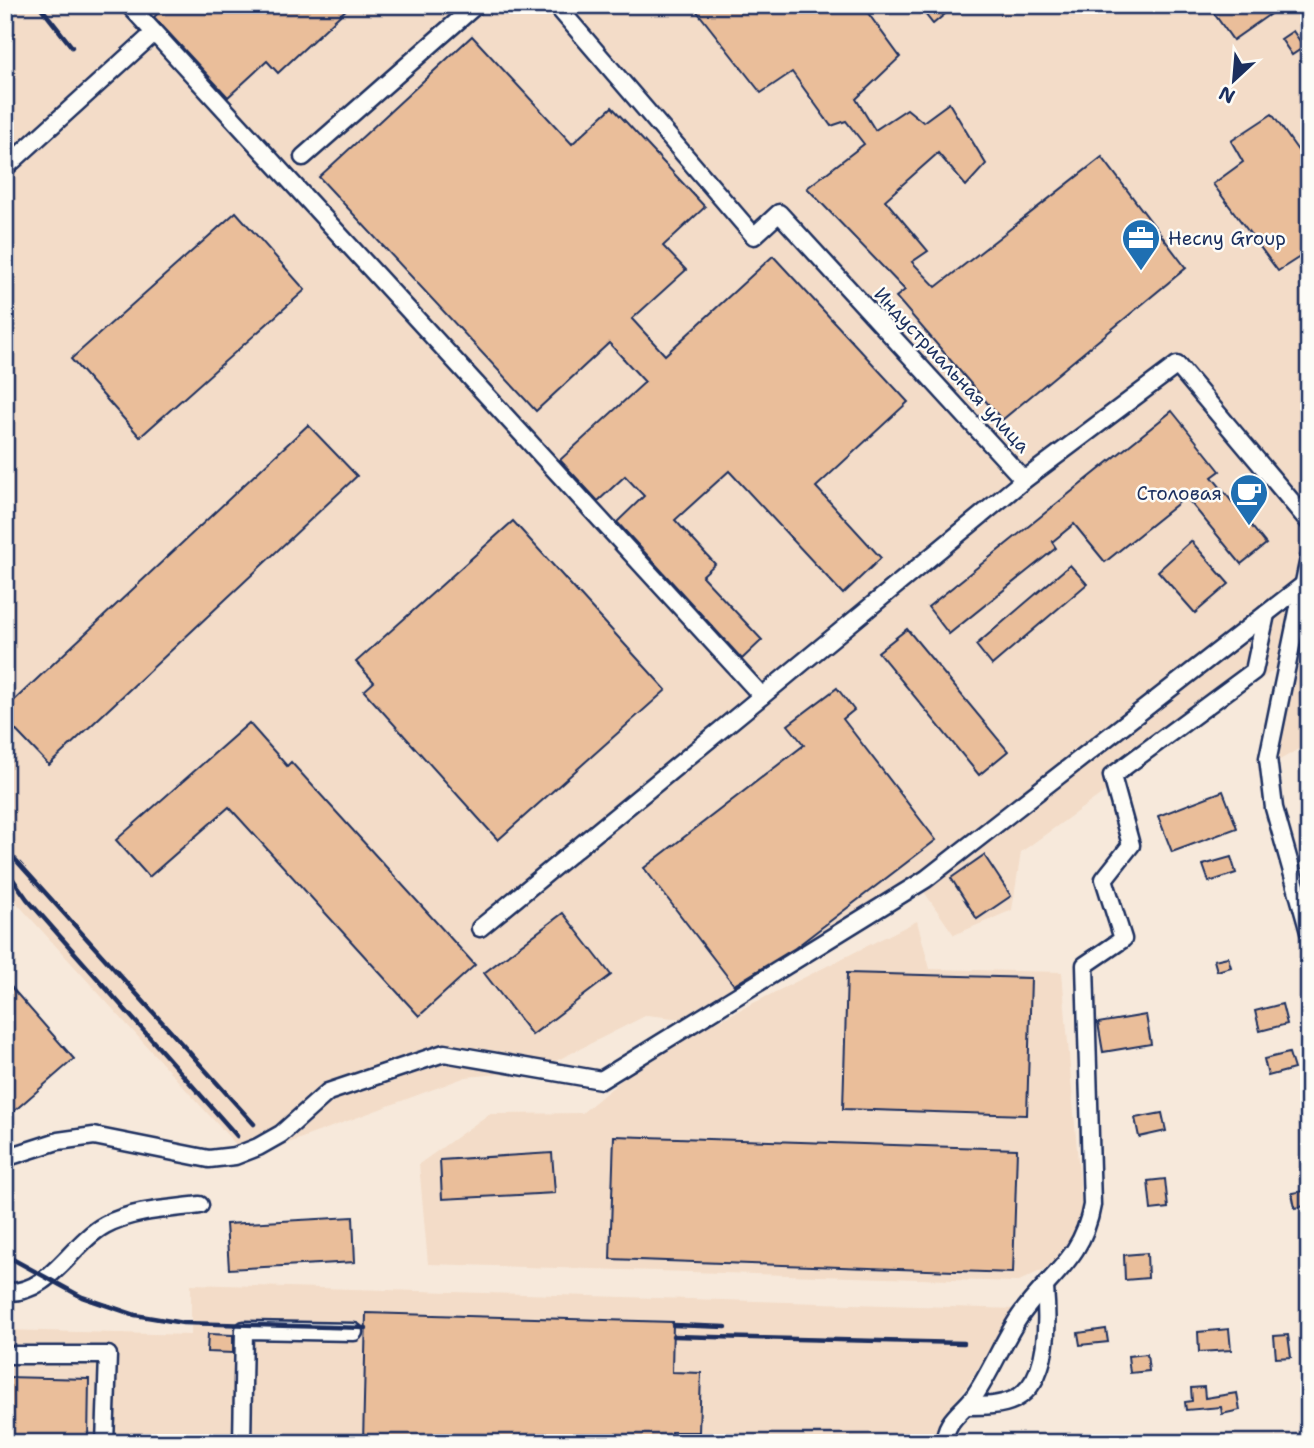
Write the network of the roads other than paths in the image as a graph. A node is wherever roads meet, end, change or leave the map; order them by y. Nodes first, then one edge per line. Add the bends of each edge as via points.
1 (129, 5) edge
2 (476, 5) edge
3 (556, 5) edge
4 (154, 33) junction
5 (303, 157) dead end
6 (5, 168) edge
7 (1024, 480) junction
8 (1309, 522) edge
9 (1309, 558) edge
10 (1303, 584) junction
11 (1266, 614) junction
12 (762, 696) junction
13 (480, 928) dead end
14 (1309, 932) edge
15 (5, 1158) edge
16 (200, 1205) dead end
17 (1045, 1288) junction
18 (5, 1292) edge
19 (354, 1332) dead end
20 (5, 1355) edge
21 (967, 1406) junction
22 (106, 1443) edge
23 (242, 1443) edge
24 (945, 1443) edge

1 - 4 street
2 - 5 street
3 - 7 street, Индустриальная улица via 754,236 779,213
4 - 6 street
4 - 12 street
7 - 8 street, Индустриальная улица via 1177,365
7 - 12 street
9 - 10 street
10 - 11 street
10 - 14 street via 1268,758 1273,808
11 - 15 street via 926,879 601,1080 444,1053 328,1092 281,1134 235,1156 209,1158 94,1136 58,1141
11 - 17 street via 1254,671 1112,776 1131,845 1104,879 1124,939 1085,965 1091,1215 1069,1260
12 - 13 street
16 - 18 street via 128,1215 104,1226 47,1278 28,1289
17 - 21 street via 1020,1317
17 - 21 street via 1047,1334 1027,1390 999,1404
19 - 23 street via 244,1330
20 - 22 street via 108,1355
21 - 24 street via 947,1427

